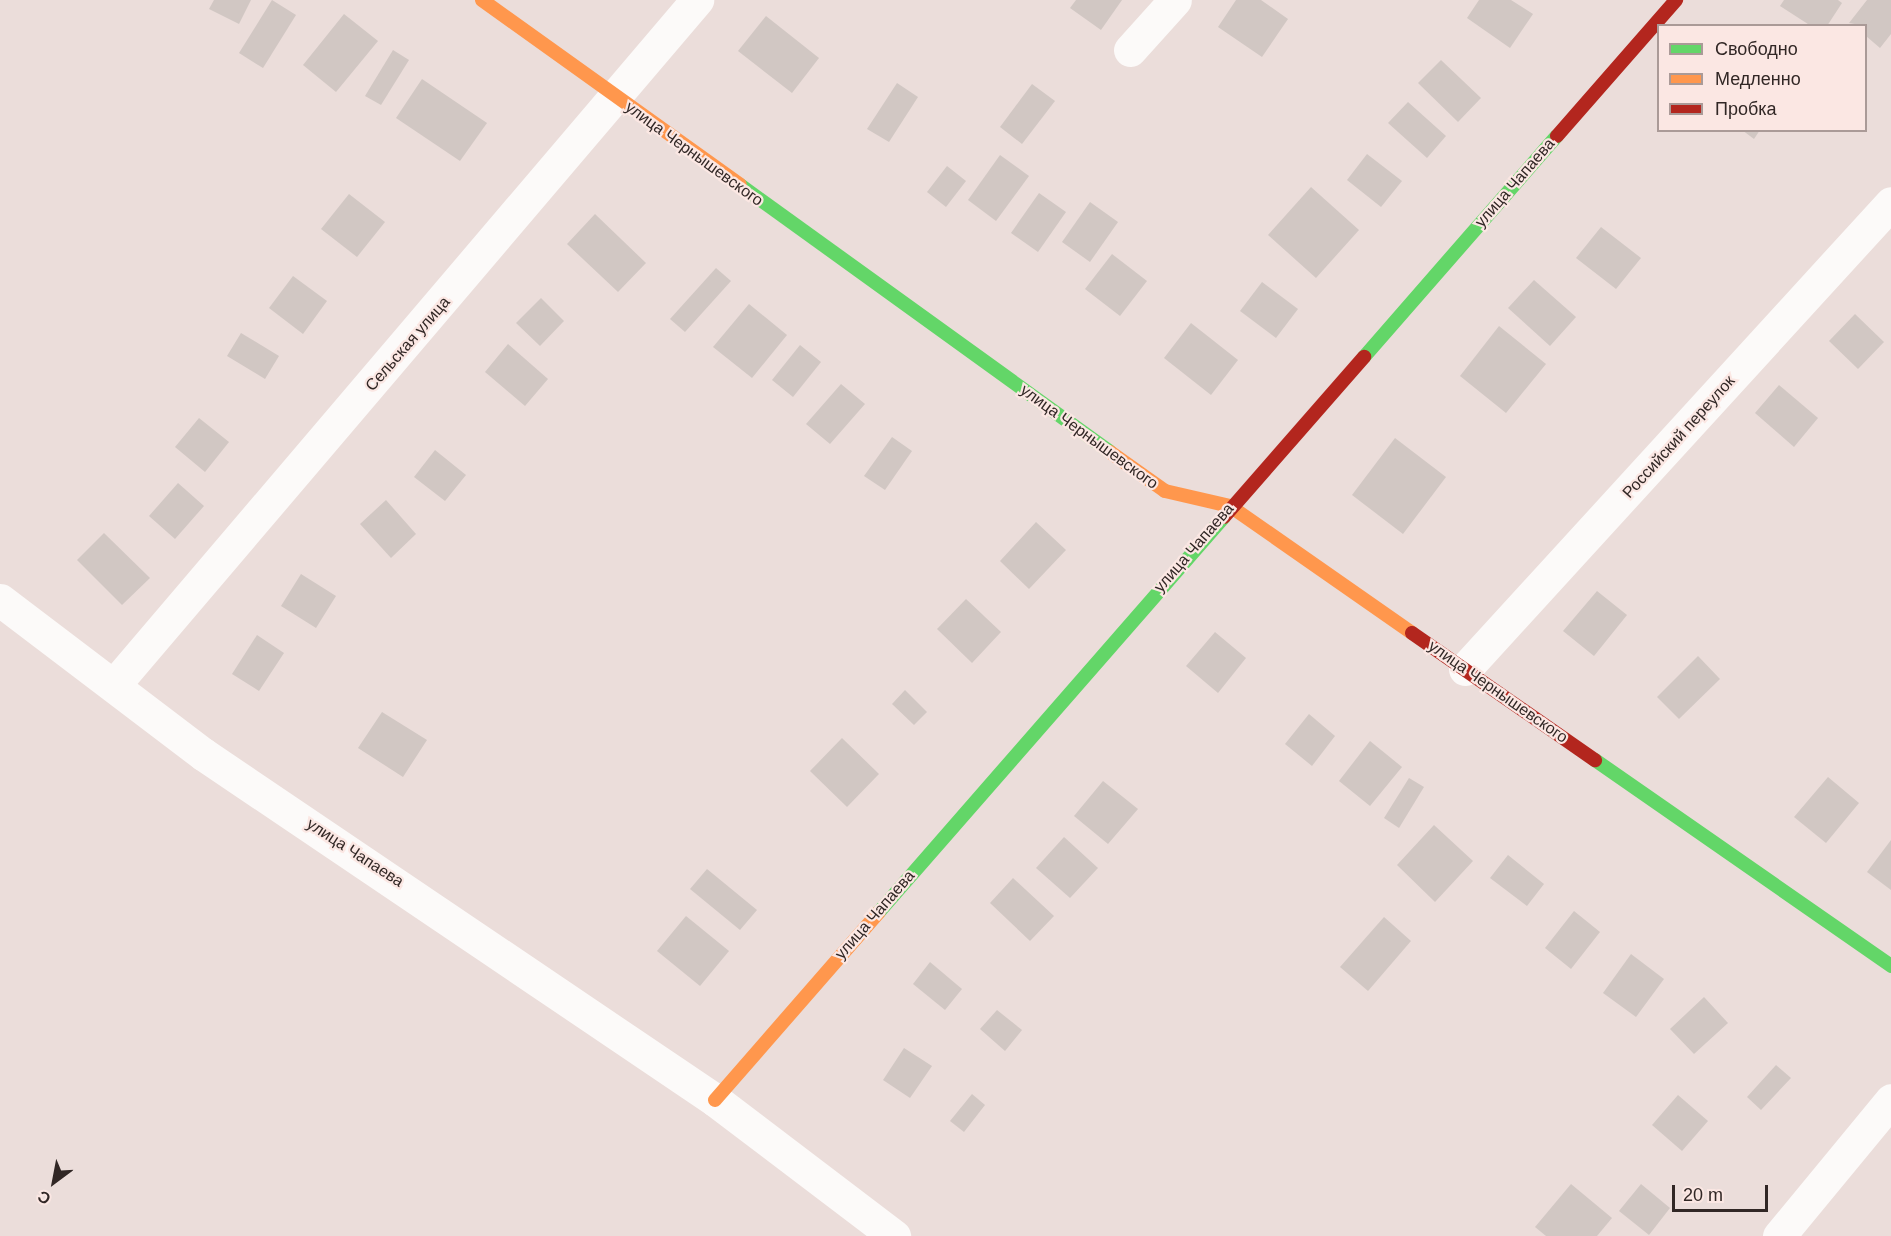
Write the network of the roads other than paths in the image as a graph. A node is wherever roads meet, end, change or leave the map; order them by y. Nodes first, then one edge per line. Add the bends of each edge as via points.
1 (482, 0) edge
2 (697, 0) edge
3 (1175, 0) edge
4 (1676, 0) edge
5 (1130, 50) dead end
6 (616, 98) junction
7 (1891, 203) edge
8 (1230, 506) junction
9 (0, 600) edge
10 (1466, 669) junction
11 (114, 685) junction
12 (1891, 966) edge
13 (715, 1100) junction
14 (1891, 1100) edge
15 (894, 1236) edge
16 (1779, 1236) edge

1 - 6 street, улица Чернышевского
2 - 6 street, Сельская улица
3 - 5 street
4 - 8 street, улица Чапаева
6 - 8 street, улица Чернышевского via 1164,491
6 - 11 street, Сельская улица
7 - 10 street, Российский переулок
8 - 10 street, улица Чернышевского
8 - 13 street, улица Чапаева
9 - 11 street, улица Чапаева
10 - 12 street, улица Чернышевского
11 - 13 street, улица Чапаева via 203,754
13 - 15 street, улица Чапаева
14 - 16 street

